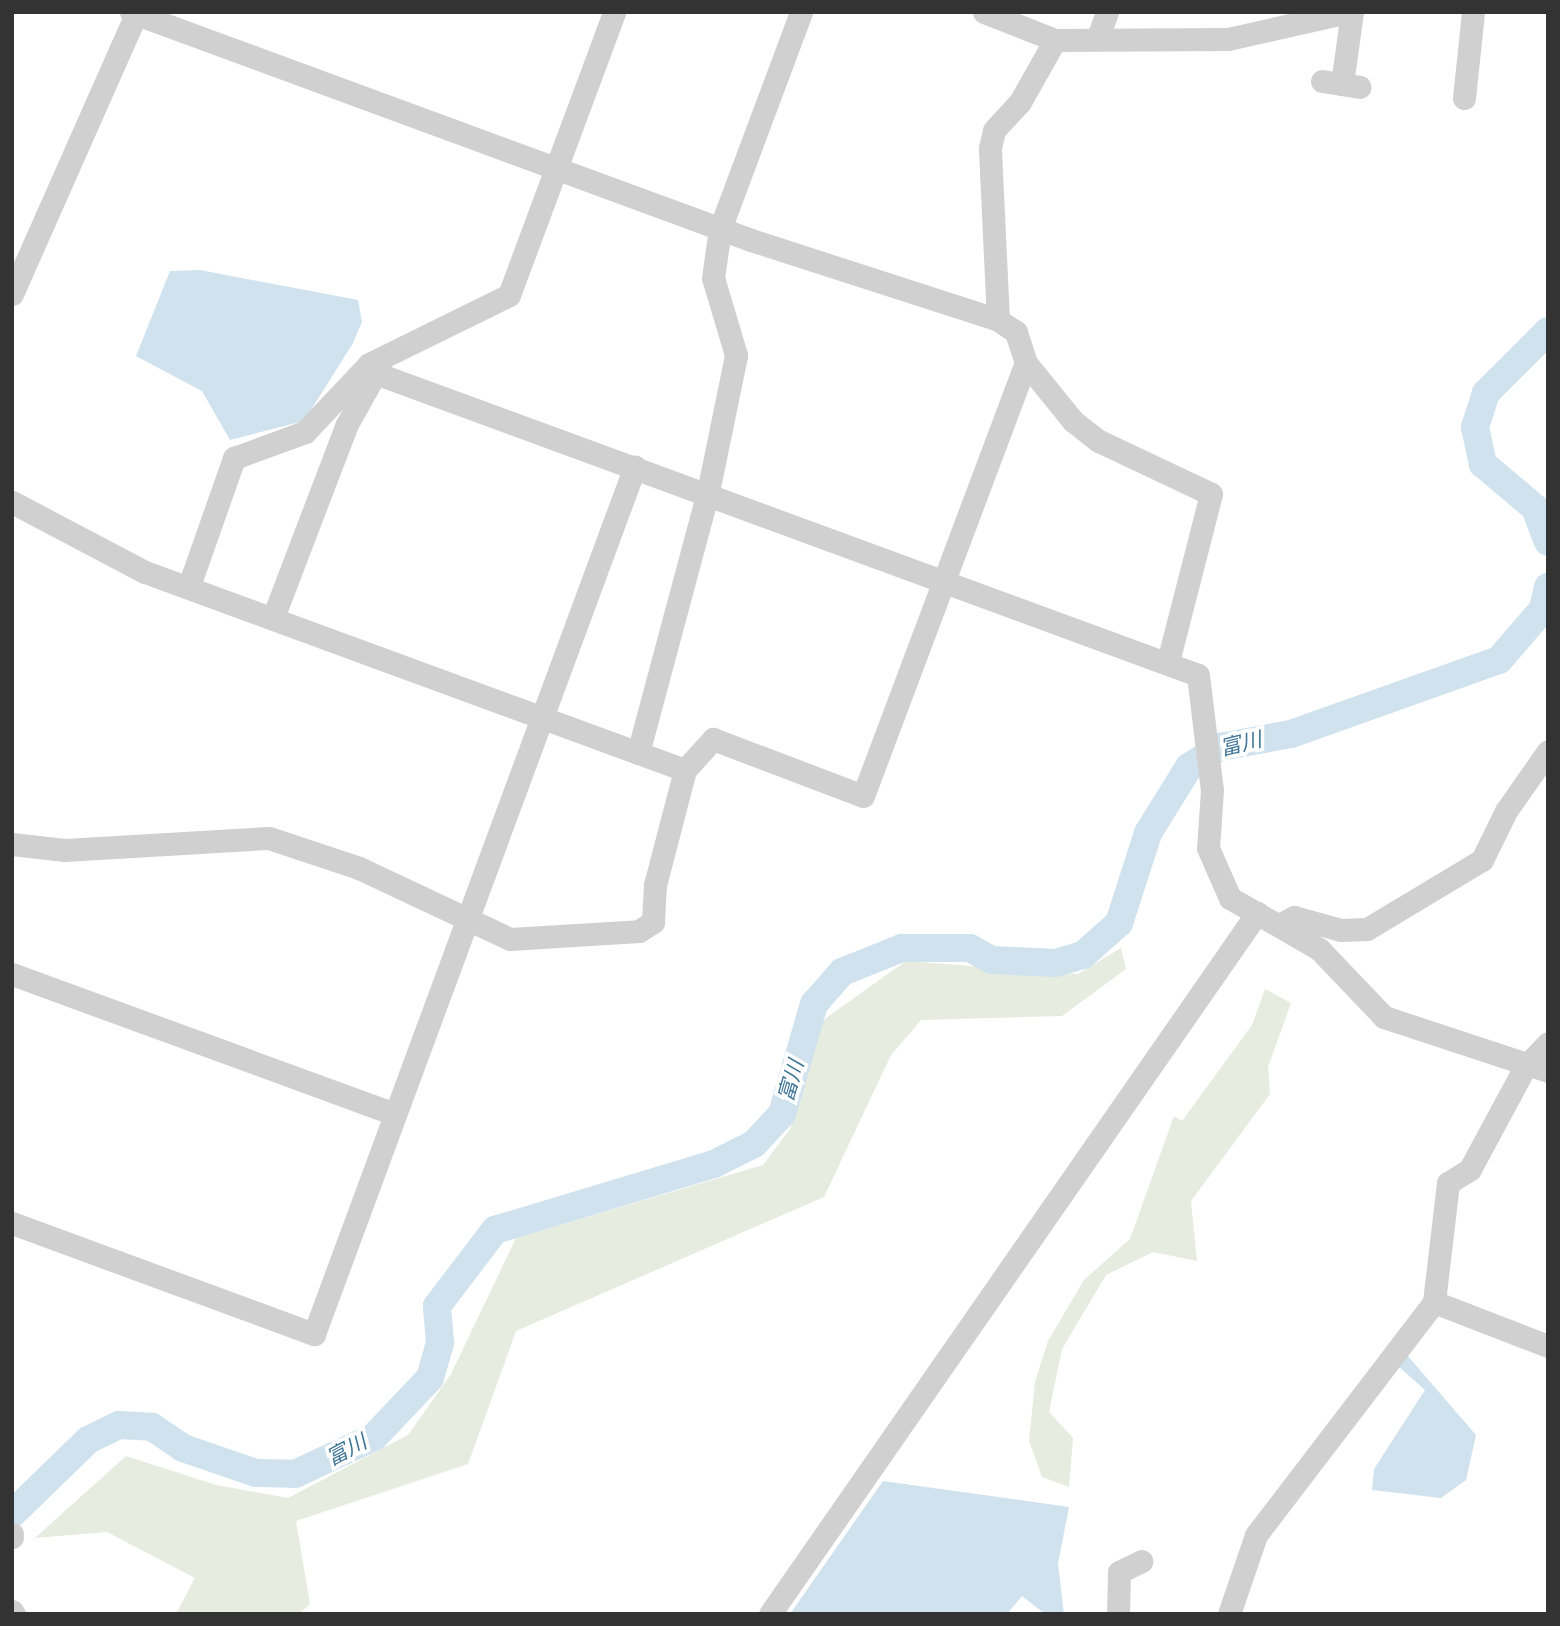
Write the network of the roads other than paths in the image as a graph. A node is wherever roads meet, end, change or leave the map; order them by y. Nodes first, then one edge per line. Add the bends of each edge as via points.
1 (614, 12) edge
2 (801, 12) edge
3 (984, 12) edge
4 (1107, 12) edge
5 (1350, 12) edge
6 (1473, 12) edge
7 (135, 13) edge
8 (1098, 37) junction
9 (1055, 40) junction
10 (1341, 84) dead end
11 (1464, 98) dead end
12 (558, 170) junction
13 (720, 229) junction
14 (12, 294) edge
15 (998, 320) junction
16 (1026, 363) junction
17 (380, 366) junction
18 (635, 467) junction
19 (708, 492) junction
20 (12, 502) edge
21 (944, 581) junction
22 (190, 583) junction
23 (274, 615) junction
24 (1168, 663) junction
25 (542, 716) junction
26 (1548, 751) edge
27 (638, 753) junction
28 (685, 770) junction
29 (12, 844) edge
30 (1257, 913) junction
31 (466, 916) junction
32 (1281, 924) junction
33 (12, 974) edge
34 (1548, 1043) edge
35 (1525, 1066) junction
36 (1548, 1071) edge
37 (394, 1115) junction
38 (12, 1223) edge
39 (1434, 1302) junction
40 (1548, 1346) edge
41 (1142, 1561) dead end
42 (770, 1614) edge
43 (1118, 1614) edge
44 (1229, 1614) edge

1 - 12 street
2 - 13 street
3 - 9 street
4 - 8 street
5 - 8 street via 1228,39
5 - 10 street
6 - 11 street
7 - 12 street
7 - 14 street
8 - 9 street
9 - 15 street via 1020,102 994,130 990,148
12 - 13 street
12 - 17 street via 509,295
13 - 15 street
13 - 19 street via 713,278 736,355
15 - 16 street via 1016,332
16 - 21 street
16 - 24 street via 1073,421 1099,441 1211,494
17 - 18 street
17 - 22 street via 369,364 305,432 234,458
17 - 23 street via 346,426
18 - 19 street
18 - 25 street
19 - 21 street
19 - 27 street
20 - 22 street via 145,572
21 - 24 street
21 - 28 street via 863,796 713,739
22 - 23 street
23 - 25 street
24 - 30 street via 1198,675 1212,790 1208,848 1218,878 1230,898
25 - 27 street
25 - 31 street
26 - 32 street via 1506,811 1482,860 1367,929 1341,930 1294,917
27 - 28 street
28 - 31 street via 655,885 653,922 639,932 510,939
29 - 31 street via 65,850 269,838 359,868
30 - 32 street
30 - 42 street
31 - 37 street
32 - 35 street via 1319,949 1384,1017
33 - 37 street
34 - 35 street
35 - 36 street
35 - 39 street via 1470,1170 1448,1183
37 - 38 street via 314,1334
39 - 40 street
39 - 44 street via 1256,1535
41 - 43 street via 1119,1572

